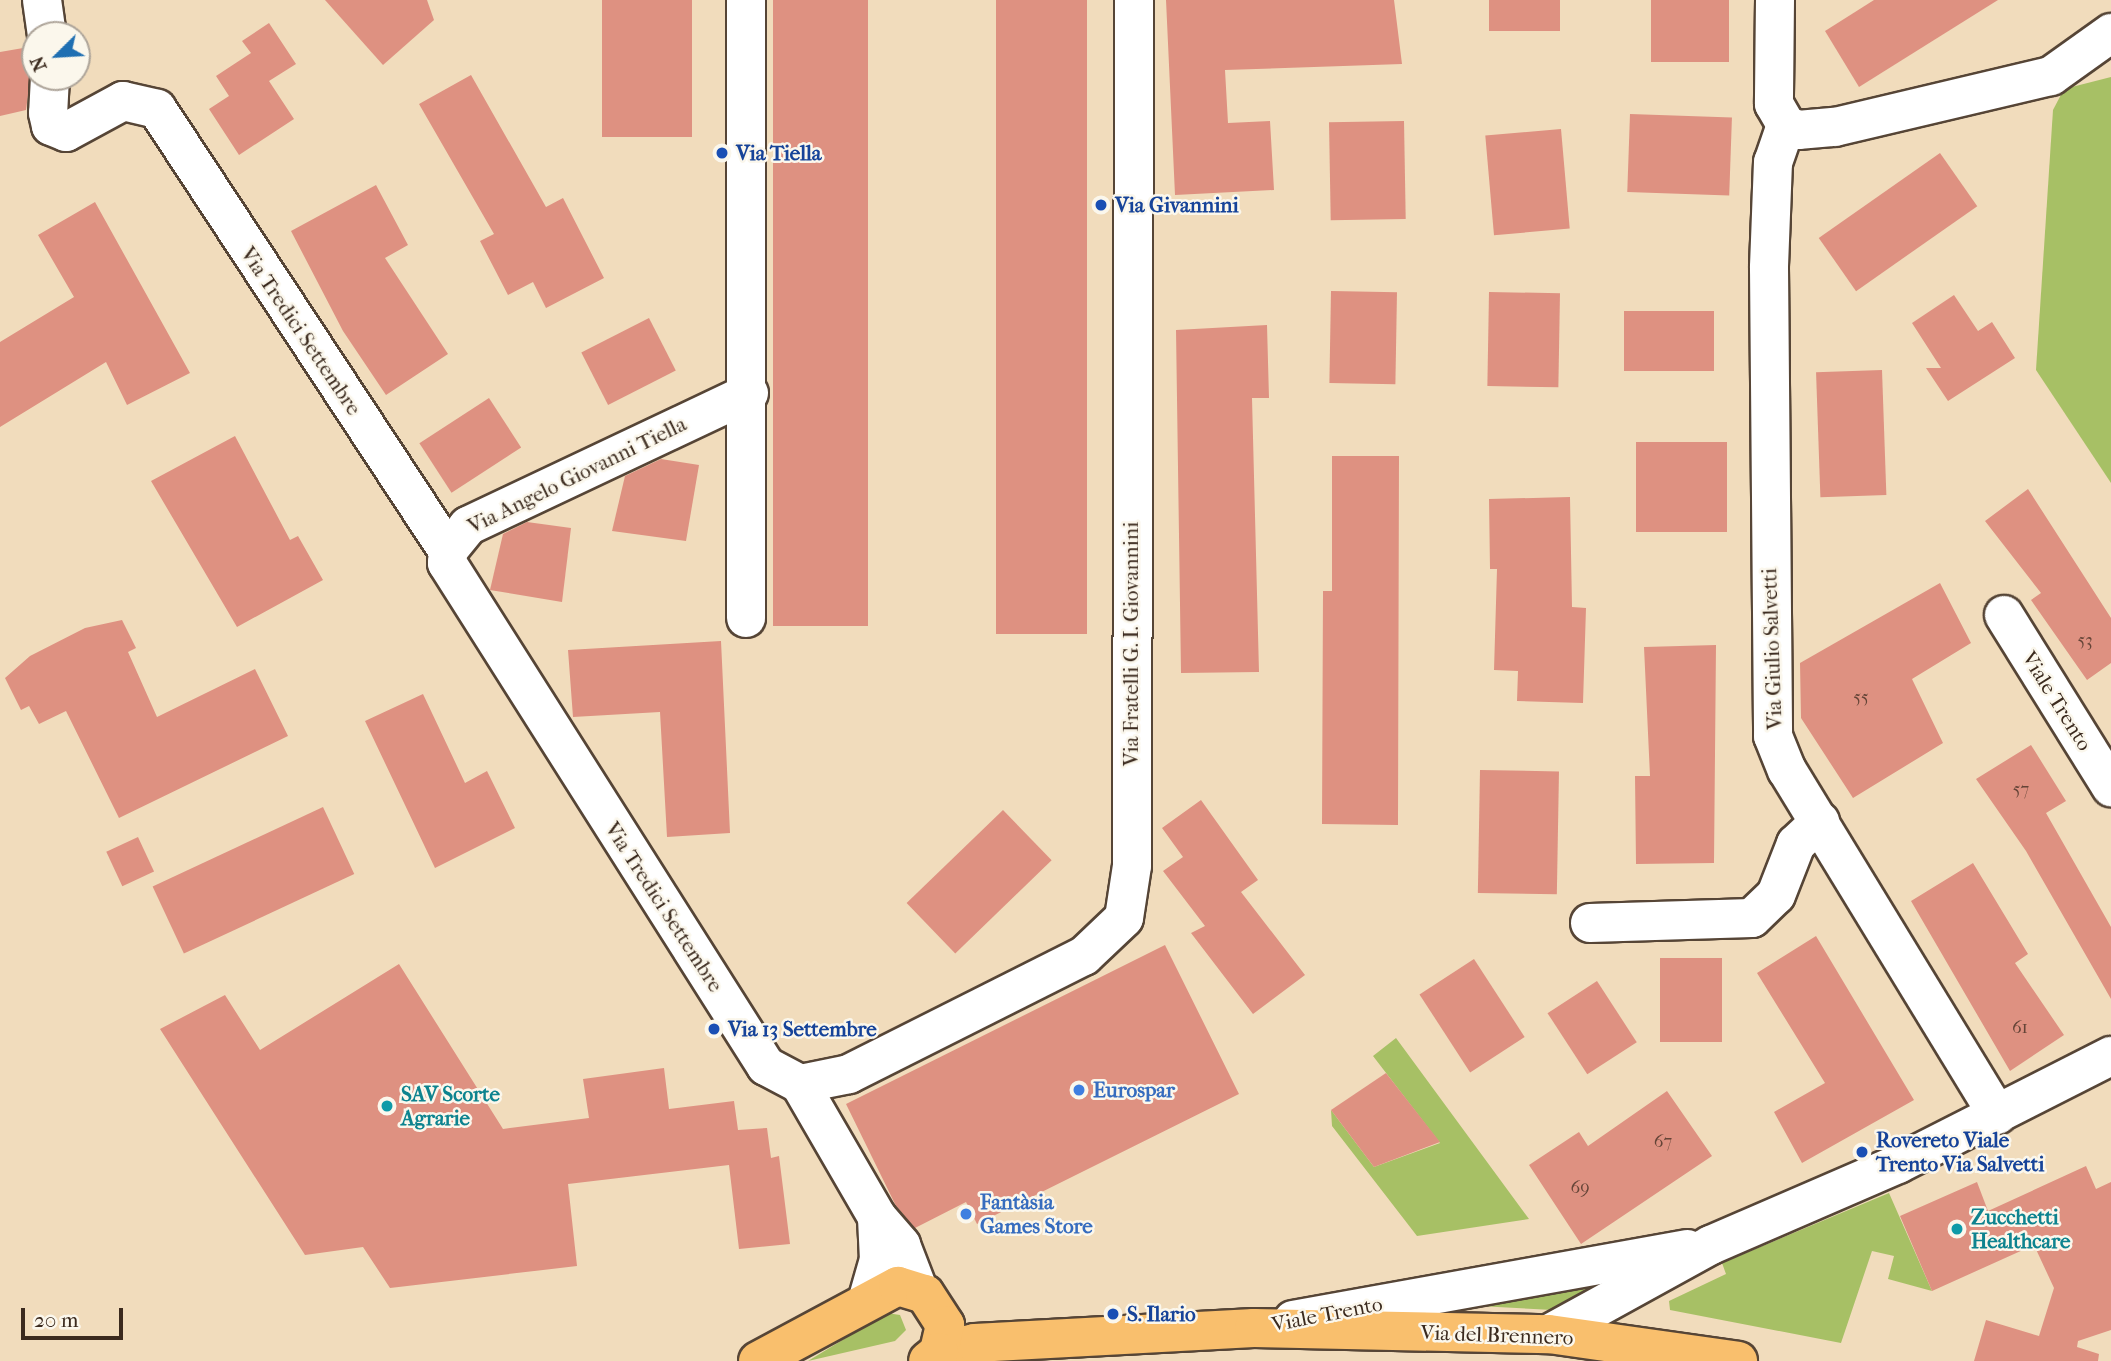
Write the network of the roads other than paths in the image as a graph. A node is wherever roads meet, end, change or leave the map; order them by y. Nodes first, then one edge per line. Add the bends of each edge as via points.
1 (42, 0) edge
2 (746, 0) edge
3 (1134, 0) edge
4 (1775, 0) edge
5 (45, 21) edge
6 (2111, 33) edge
7 (49, 91) edge
8 (1786, 125) junction
9 (749, 393) junction
10 (453, 569) junction
11 (2004, 615) dead end
12 (746, 618) dead end
13 (2111, 786) edge
14 (1820, 822) junction
15 (1590, 923) dead end
16 (2111, 1056) edge
17 (800, 1084) junction
18 (1998, 1115) junction
19 (877, 1217) junction
20 (1711, 1245) junction
21 (919, 1292) junction
22 (868, 1298) junction
23 (1254, 1328) junction
24 (1549, 1334) junction
25 (933, 1356) edge
26 (758, 1361) edge
27 (1738, 1361) edge

1 - 5 street
2 - 9 street
3 - 17 street, Via Fratelli G. I. Giovannini via 1132,866 1124,918 1084,956 849,1074
4 - 8 street via 1772,93
6 - 8 street via 2051,76 1812,131
7 - 10 street, Via Tredici Settembre via 51,126 66,132 123,101 157,109
8 - 14 street, Via Giulio Salvetti via 1773,162 1769,268 1770,693 1773,736
9 - 10 street, Via Angelo Giovanni Tiella via 468,526
9 - 12 street
10 - 17 street, Via Tredici Settembre via 766,1066
11 - 13 street, Viale Trento
14 - 15 street via 1796,844 1776,895 1752,918
14 - 18 street, Via Giulio Salvetti
16 - 18 street, Viale Trento
17 - 19 street
18 - 20 street, Viale Trento
19 - 21 street via 901,1245
19 - 22 street via 879,1260
20 - 23 street, Viale Trento
20 - 24 street, Viale Trento
21 - 22 main road via 898,1286
21 - 25 main road, Viale Trento via 938,1308 945,1325
22 - 26 main road
23 - 24 main road, Via del Brennero
23 - 25 main road, Viale Trento via 975,1343
24 - 27 main road, Via del Brennero

